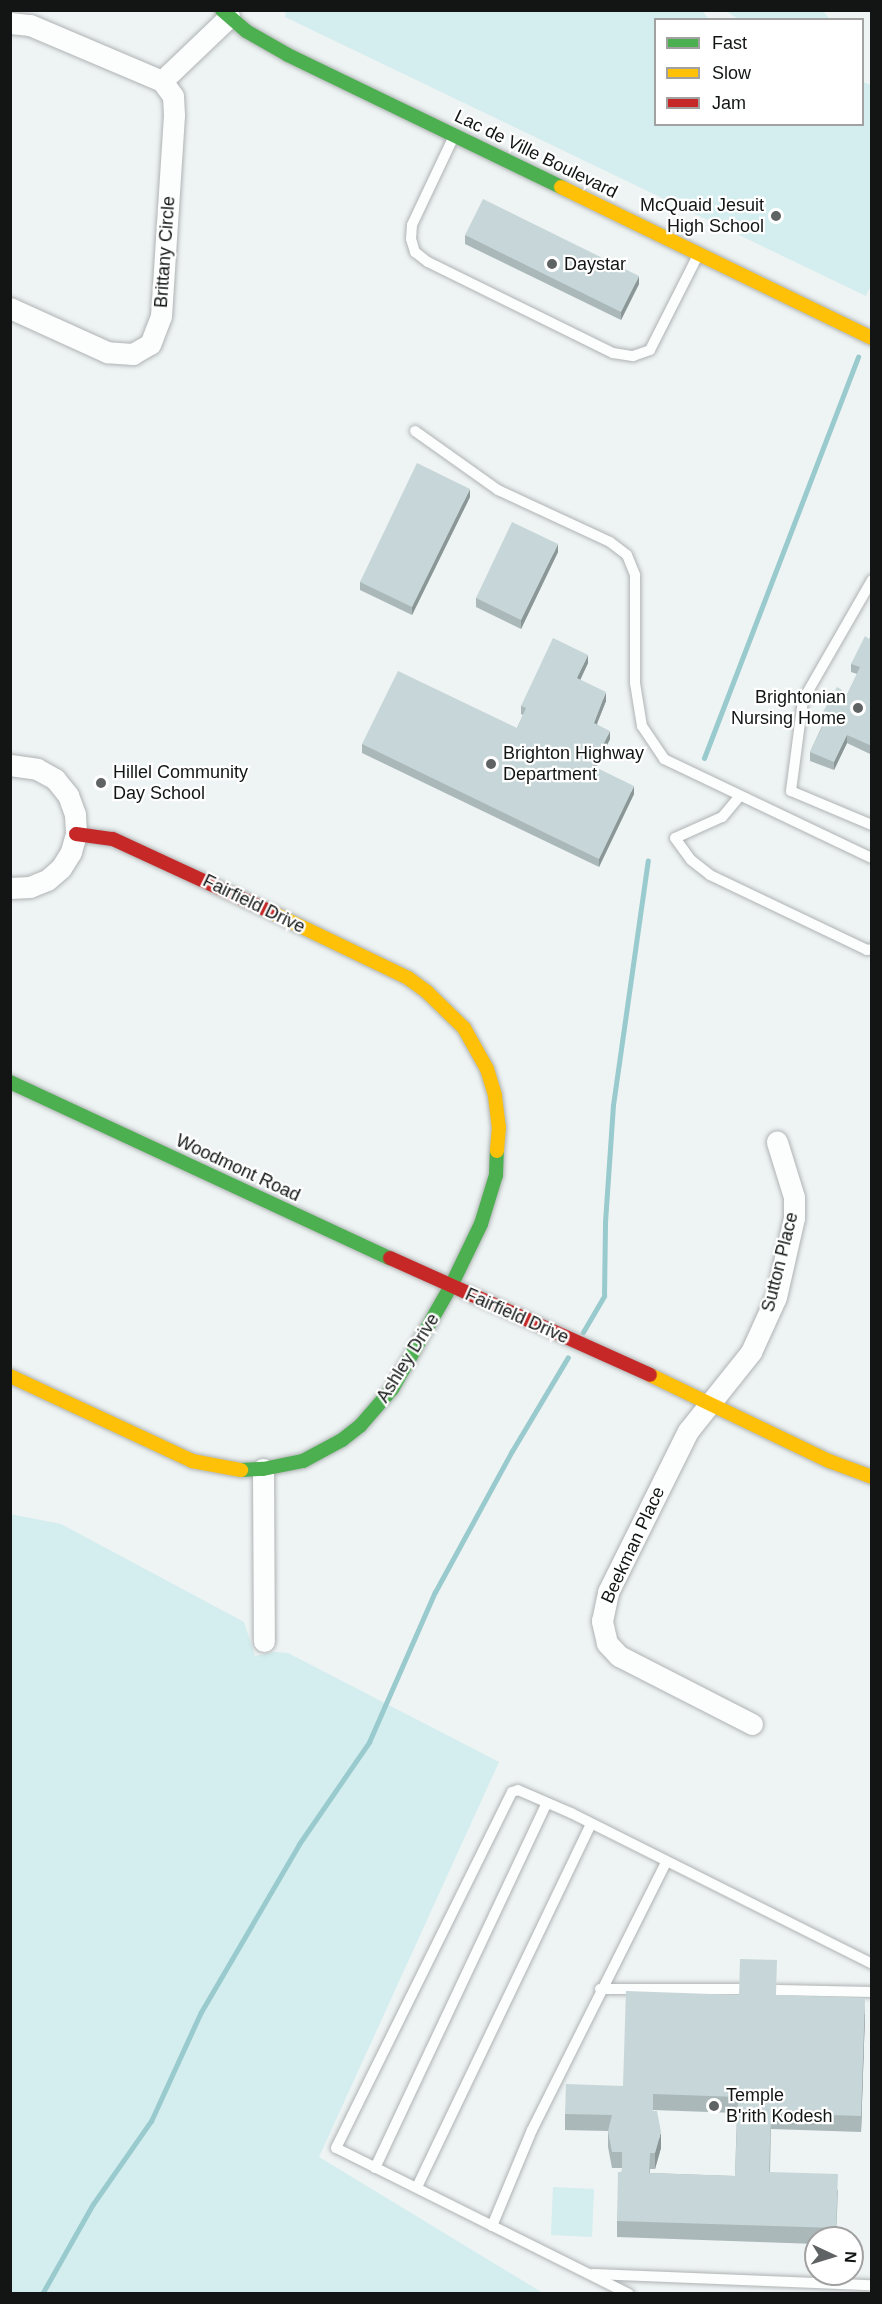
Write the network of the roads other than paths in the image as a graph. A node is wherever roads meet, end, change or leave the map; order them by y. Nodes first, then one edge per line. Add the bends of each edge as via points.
1 (226, 13) edge
2 (10, 23) edge
3 (162, 81) junction
4 (454, 135) junction
5 (700, 252) junction
6 (10, 308) edge
7 (872, 338) edge
8 (415, 431) dead end
9 (872, 580) edge
10 (10, 765) edge
11 (739, 797) junction
12 (872, 825) edge
13 (76, 834) junction
14 (872, 858) edge
15 (10, 888) edge
16 (872, 949) edge
17 (10, 1082) edge
18 (777, 1142) dead end
19 (451, 1286) junction
20 (10, 1376) edge
21 (711, 1402) junction
22 (263, 1469) junction
23 (872, 1477) edge
24 (264, 1641) dead end
25 (752, 1724) dead end
26 (547, 1803) junction
27 (591, 1824) junction
28 (666, 1862) junction
29 (872, 1964) edge
30 (600, 1989) junction
31 (740, 1989) edge
32 (777, 1990) edge
33 (872, 1992) edge
34 (375, 2168) junction
35 (417, 2187) junction
36 (492, 2226) junction
37 (587, 2273) junction
38 (872, 2285) edge
39 (629, 2294) edge

1 - 3 street
1 - 4 street, Lac de Ville Boulevard via 266,44
2 - 3 street via 30,25
3 - 6 street, Brittany Circle via 173,96 174,115 162,316 150,344 133,354 107,352
4 - 5 street, Lac de Ville Boulevard
4 - 5 lane via 412,225 415,252 428,262 613,353 633,356 650,350
5 - 7 street, Lac de Ville Boulevard
8 - 11 lane via 498,490 610,542 627,555 635,575 635,683 642,726 664,759
9 - 12 lane via 803,700 791,790
10 - 13 street via 37,769 55,779 68,795 75,814
11 - 14 lane
11 - 16 lane via 722,818 675,838 691,860 710,875
13 - 15 street via 66,860 47,880 30,887
13 - 19 street, Fairfield Drive via 113,839 408,978 464,1028 487,1069 495,1096 498,1149 491,1198
17 - 19 street, Woodmont Road
18 - 21 street, Sutton Place via 794,1197 794,1218 776,1297 751,1352
19 - 21 street, Fairfield Drive
19 - 22 street, Ashley Drive via 402,1373 360,1426 303,1461
20 - 22 street, Ashley Drive via 192,1461 238,1470
21 - 23 street, Fairfield Drive via 829,1461
21 - 25 street, Beekman Place via 683,1441 608,1592 602,1621 607,1643 619,1656
22 - 24 street
26 - 27 lane
26 - 34 lane
26 - 34 lane via 518,1790 512,1792 364,2088 336,2148
27 - 28 lane
27 - 35 lane
28 - 29 lane
28 - 30 lane
30 - 31 lane
30 - 36 lane via 532,2130
32 - 33 lane
34 - 35 lane
35 - 36 lane
36 - 37 lane
37 - 38 lane
37 - 39 lane

